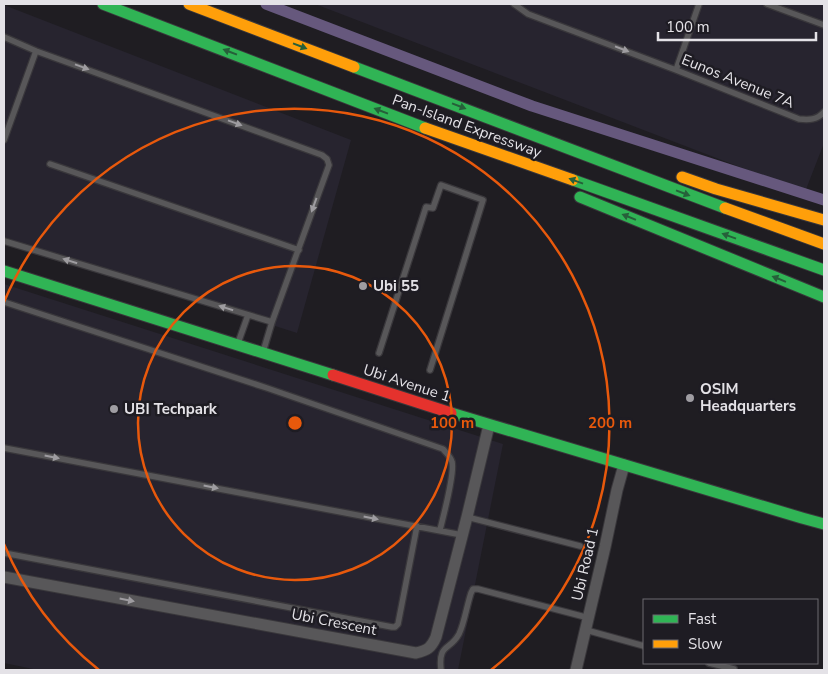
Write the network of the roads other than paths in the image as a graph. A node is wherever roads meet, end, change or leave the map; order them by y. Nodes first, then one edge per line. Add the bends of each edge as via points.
1 (103, 4) edge
2 (189, 4) edge
3 (514, 4) edge
4 (699, 4) edge
5 (767, 4) edge
6 (824, 25) edge
7 (4, 37) edge
8 (36, 50) junction
9 (676, 70) junction
10 (824, 112) edge
11 (427, 129) junction
12 (4, 140) edge
13 (629, 159) dead end
14 (605, 162) junction
15 (50, 164) dead end
16 (672, 174) dead end
17 (545, 182) dead end
18 (572, 194) dead end
19 (824, 220) edge
20 (4, 241) edge
21 (824, 244) edge
22 (298, 250) junction
23 (824, 270) edge
24 (4, 271) edge
25 (824, 297) edge
26 (4, 302) edge
27 (248, 315) junction
28 (272, 322) junction
29 (237, 345) junction
30 (263, 352) junction
31 (379, 354) dead end
32 (430, 370) dead end
33 (489, 425) junction
34 (4, 448) edge
35 (624, 465) junction
36 (467, 518) junction
37 (824, 524) edge
38 (417, 526) junction
39 (440, 530) junction
40 (462, 535) junction
41 (580, 546) dead end
42 (4, 553) edge
43 (4, 577) edge
44 (589, 618) junction
45 (586, 630) junction
46 (643, 646) edge
47 (713, 664) edge
48 (734, 669) edge
49 (440, 670) edge
50 (576, 670) edge

11 -> 1 main road, Pan-Island Expressway
2 -> 14 main road, Pan-Island Expressway
3 -> 9 lane, Eunos Avenue 7A via 528,14
4 - 9 lane
5 - 6 lane
7 - 8 lane
8 - 12 lane
8 -> 22 lane via 327,159 329,165
9 - 10 lane, Eunos Avenue 7A via 799,119 815,119
11 - 17 main road
23 -> 11 main road, Pan-Island Expressway
13 - 14 main road
14 -> 21 main road, Pan-Island Expressway
15 - 22 lane
16 - 19 main road
25 -> 18 main road
27 -> 20 lane
22 - 28 lane
24 - 29 main road, Ubi Avenue 1
26 - 39 lane via 443,449 453,463
27 - 28 lane
27 - 29 lane
28 - 30 lane
29 - 30 main road, Ubi Avenue 1
30 - 33 main road, Ubi Avenue 1
31 - 32 lane via 426,207 434,208 441,185 483,200
33 - 35 main road, Ubi Avenue 1
33 - 36 street, Ubi Crescent
34 -> 38 lane
35 - 37 main road, Ubi Avenue 1
35 - 44 street, Ubi Road 1
36 - 40 street, Ubi Crescent
36 - 41 lane
38 - 39 lane
38 - 42 lane via 395,627
39 - 40 lane
43 -> 40 street, Ubi Crescent via 416,653 432,646 436,637
44 - 45 street, Ubi Road 1
44 - 49 lane via 473,589 458,635 441,655
45 - 46 lane
45 - 50 street, Ubi Road 1
47 - 48 lane

